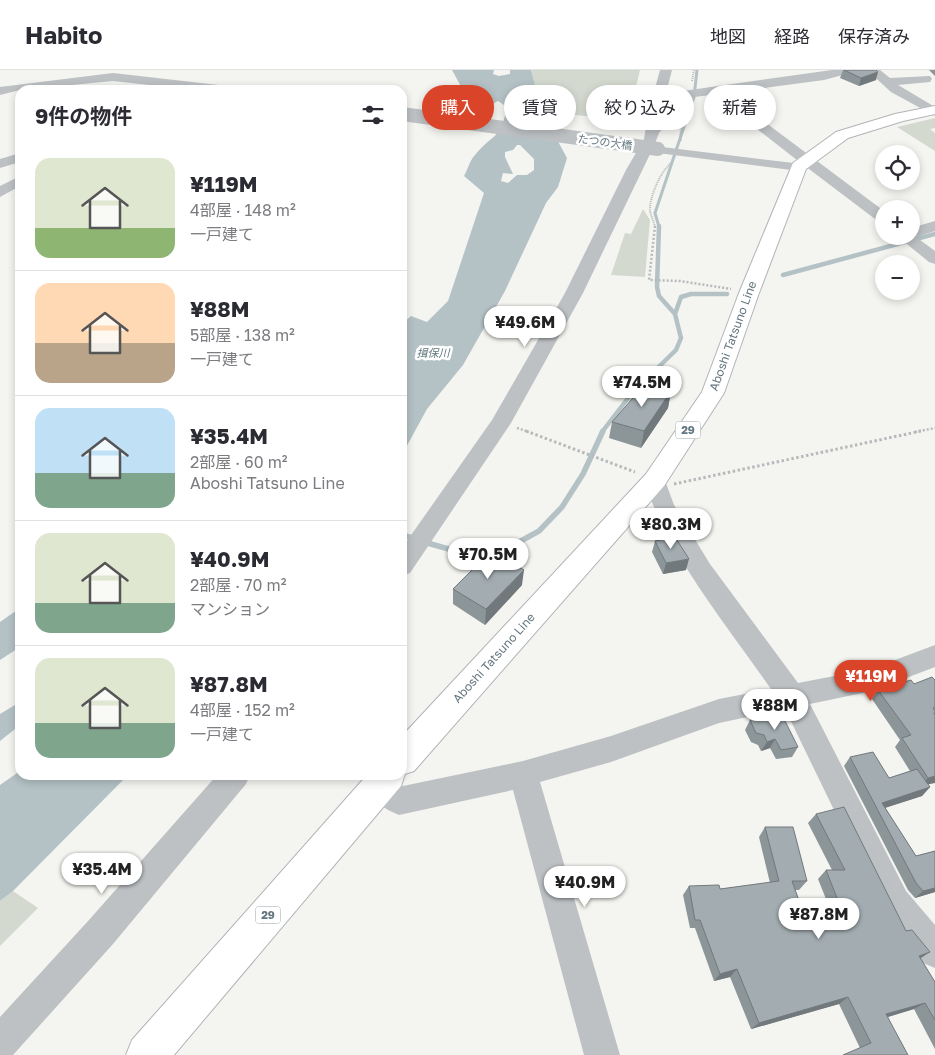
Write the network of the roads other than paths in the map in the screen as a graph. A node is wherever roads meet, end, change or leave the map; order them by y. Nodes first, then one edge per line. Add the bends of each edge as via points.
1 (666, 70) edge
2 (846, 70) edge
3 (873, 70) edge
4 (803, 74) edge
5 (170, 79) junction
6 (926, 79) dead end
7 (886, 82) junction
8 (42, 85) edge
9 (160, 85) edge
10 (201, 85) edge
11 (662, 85) edge
12 (747, 85) edge
13 (15, 89) edge
14 (0, 91) edge
15 (906, 95) junction
16 (932, 106) edge
17 (407, 115) edge
18 (654, 130) edge
19 (763, 130) edge
20 (15, 159) edge
21 (0, 164) edge
22 (803, 164) junction
23 (15, 183) edge
24 (0, 193) edge
25 (875, 213) edge
26 (935, 226) edge
27 (920, 230) edge
28 (917, 245) edge
29 (935, 259) edge
30 (655, 480) junction
31 (407, 560) edge
32 (935, 656) edge
33 (792, 696) junction
34 (407, 754) edge
35 (523, 774) junction
36 (232, 780) edge
37 (384, 781) edge
38 (935, 951) edge
39 (0, 1043) edge
40 (147, 1055) edge
41 (602, 1055) edge

1 - 11 street
2 - 4 street
3 - 7 street
4 - 12 street
5 - 8 street via 91,78
5 - 9 street
5 - 10 street
6 - 7 street
7 - 15 street
13 - 14 street
15 - 16 street
15 - 16 street
16 - 22 main road via 842,135
17 - 22 street, たつの大橋, bridge via 658,149
18 - 31 street via 574,293 501,423
19 - 22 street
20 - 21 street
22 - 25 street
22 - 30 main road, Aboshi Tatsuno Line / 29 via 749,293 713,393
23 - 24 street
26 - 27 street
28 - 29 street
30 - 33 street via 663,506 702,571
30 - 34 main road, Aboshi Tatsuno Line / 29
32 - 33 street via 872,680
33 - 35 street via 719,711 611,749
33 - 38 street via 896,902
35 - 37 street via 399,801
35 - 41 street
36 - 39 street
37 - 40 main road, 29

